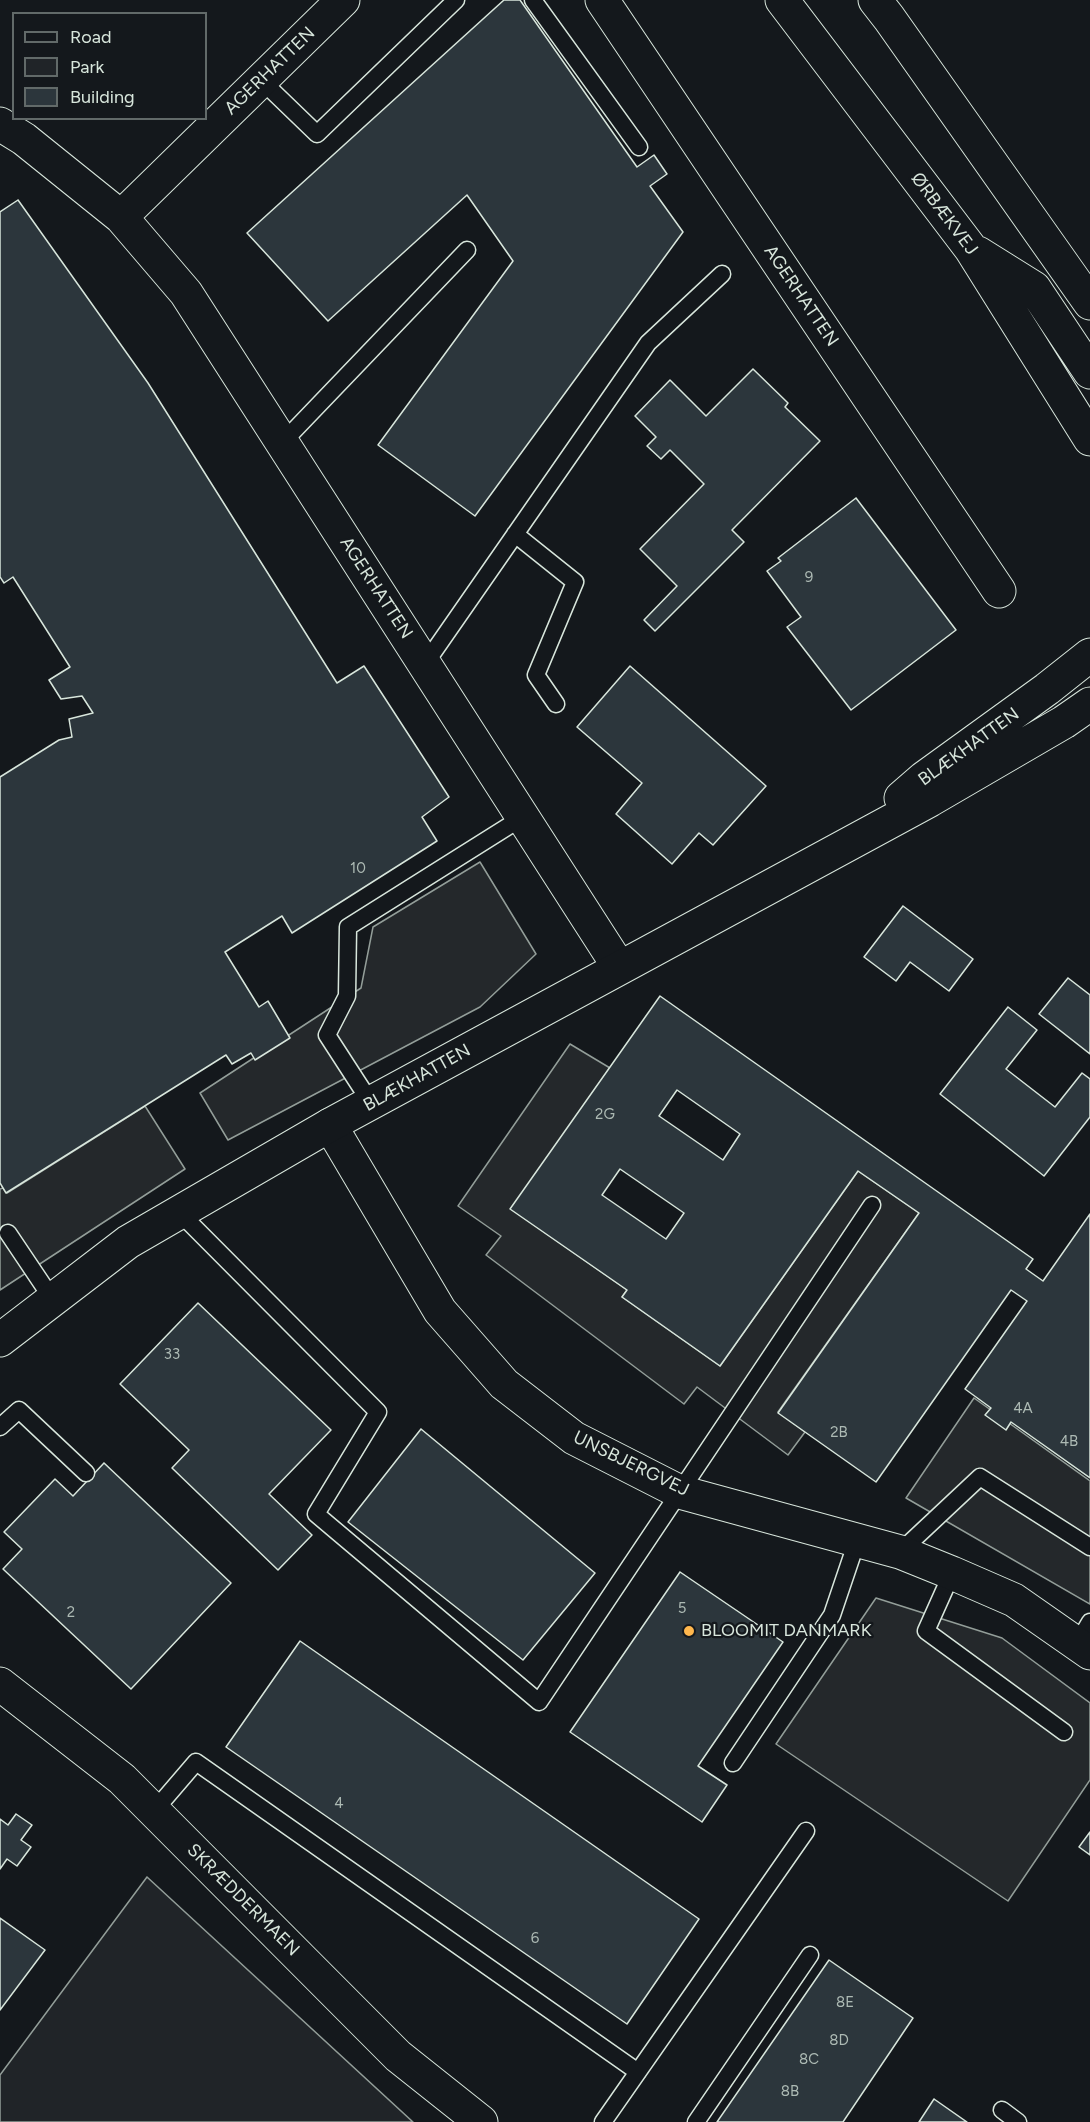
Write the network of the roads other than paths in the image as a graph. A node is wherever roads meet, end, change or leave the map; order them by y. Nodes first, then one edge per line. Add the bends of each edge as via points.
1 (343, 0) edge
2 (456, 0) edge
3 (533, 0) edge
4 (602, 0) edge
5 (782, 0) edge
6 (874, 0) edge
7 (261, 80) junction
8 (0, 124) edge
9 (639, 147) dead end
10 (121, 217) junction
11 (971, 249) junction
12 (467, 250) dead end
13 (722, 274) dead end
14 (1090, 303) edge
15 (1090, 372) edge
16 (1090, 439) edge
17 (282, 443) junction
18 (515, 534) junction
19 (999, 591) dead end
20 (1090, 655) edge
21 (425, 664) junction
22 (556, 704) dead end
23 (1090, 704) edge
24 (523, 817) junction
25 (850, 843) junction
26 (620, 967) junction
27 (371, 1103) junction
28 (330, 1125) junction
29 (872, 1205) dead end
30 (179, 1212) junction
31 (8, 1233) dead end
32 (53, 1300) junction
33 (0, 1340) edge
34 (0, 1427) edge
35 (86, 1473) dead end
36 (680, 1492) junction
37 (857, 1540) junction
38 (1090, 1547) edge
39 (900, 1552) junction
40 (952, 1573) junction
41 (1086, 1640) edge
42 (0, 1684) edge
43 (1064, 1732) dead end
44 (733, 1763) dead end
45 (153, 1811) junction
46 (806, 1831) dead end
47 (810, 1955) dead end
48 (638, 2072) junction
49 (1002, 2110) dead end
50 (482, 2122) edge
51 (603, 2122) edge
52 (696, 2122) edge
53 (1018, 2122) edge

1 - 7 street, AGERHATTEN
2 - 7 lane via 317,134
3 - 9 lane
4 - 19 street, AGERHATTEN
5 - 11 street, ØRBÆKVEJ
6 - 14 street
7 - 10 street, AGERHATTEN
8 - 10 street, AGERHATTEN
10 - 17 street, AGERHATTEN via 186,293
11 - 15 street via 1034,288
11 - 16 street, ØRBÆKVEJ
12 - 17 lane
13 - 18 lane via 648,343
17 - 21 street, AGERHATTEN
18 - 21 lane
18 - 22 lane via 575,582 536,675
20 - 25 street, BLÆKHATTEN via 924,778
21 - 24 street, AGERHATTEN
23 - 25 street, BLÆKHATTEN
24 - 26 street, AGERHATTEN
24 - 27 lane via 348,927 347,996 327,1035
25 - 26 street, BLÆKHATTEN
26 - 27 street, BLÆKHATTEN
27 - 28 street, BLÆKHATTEN
28 - 30 street, BLÆKHATTEN
28 - 36 street, UNSBJERGVEJ via 440,1311 504,1384 574,1438
29 - 36 lane
30 - 32 street, BLÆKHATTEN via 128,1242
30 - 36 lane via 378,1412 316,1514 539,1702
31 - 32 lane
32 - 33 street, BLÆKHATTEN
34 - 35 lane via 19,1410
36 - 37 street, UNSBJERGVEJ
37 - 39 street, UNSBJERGVEJ
37 - 44 lane via 832,1615
38 - 39 lane via 980,1477
39 - 40 street, UNSBJERGVEJ
40 - 41 street, UNSBJERGVEJ via 1014,1600
40 - 43 lane via 926,1632
42 - 45 street, SKRÆDDERMAEN via 122,1779
45 - 48 lane via 196,1762
45 - 50 street, SKRÆDDERMAEN via 398,2056
46 - 48 lane
47 - 52 lane
48 - 51 lane
49 - 53 lane

